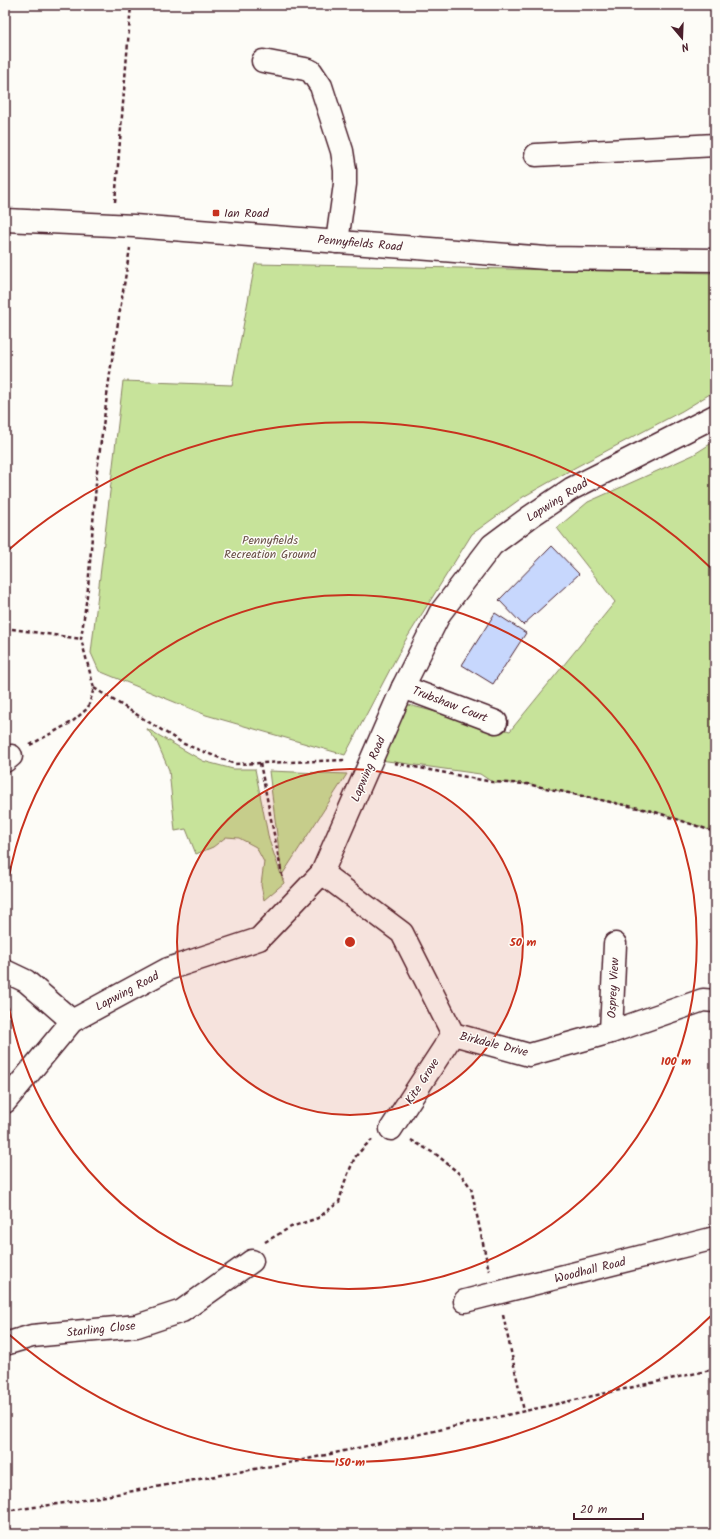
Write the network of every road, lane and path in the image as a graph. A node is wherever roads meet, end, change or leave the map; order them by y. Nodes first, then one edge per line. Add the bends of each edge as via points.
1 (131, 5) edge
2 (263, 61) dead end
3 (715, 145) edge
4 (536, 155) dead end
5 (5, 220) edge
6 (123, 225) junction
7 (336, 242) junction
8 (715, 260) edge
9 (715, 416) edge
10 (5, 628) edge
11 (81, 639) junction
12 (403, 687) junction
13 (94, 688) junction
14 (496, 722) dead end
15 (8, 758) edge
16 (373, 759) junction
17 (260, 763) junction
18 (715, 832) edge
19 (322, 873) junction
20 (289, 908) junction
21 (615, 944) dead end
22 (5, 971) edge
23 (715, 1000) edge
24 (72, 1021) junction
25 (611, 1032) junction
26 (453, 1034) junction
27 (5, 1102) edge
28 (391, 1129) junction
29 (715, 1238) edge
30 (252, 1260) joint
31 (496, 1293) junction
32 (466, 1301) dead end
33 (5, 1344) edge
34 (715, 1369) edge
35 (524, 1411) junction
36 (5, 1510) edge

1 - 6 path
2 - 7 street via 305,68 311,71 321,86 342,152 345,170
3 - 4 street
5 - 6 street, Pennyfields Road
6 - 7 street, Pennyfields Road
6 - 11 path via 111,366 98,463 88,588
7 - 8 street, Pennyfields Road via 546,258
9 - 12 street, Lapwing Road via 571,489 492,545 440,613
10 - 11 path
11 - 13 path
12 - 14 street, Trubshaw Court
12 - 16 street, Lapwing Road
13 - 15 path via 88,708 72,722
13 - 17 path via 184,744 236,764
16 - 17 path
16 - 18 path via 492,782 534,786 652,811
16 - 19 street, Lapwing Road
17 - 20 path
19 - 20 street, Lapwing Road
19 - 26 street, Birkdale Drive via 402,933
20 - 24 street, Lapwing Road via 260,939 168,969
21 - 25 street, Osprey View
22 - 24 street via 26,981
23 - 25 street, Birkdale Drive via 703,1000
24 - 27 street, Lapwing Road
25 - 26 street, Birkdale Drive via 529,1055
26 - 28 street, Kite Grove
28 - 30 path via 366,1144 355,1157 339,1202 318,1218 291,1227 263,1243
28 - 31 path via 437,1155 462,1176 471,1188
29 - 31 street, Woodhall Road
30 - 33 street, Starling Close via 182,1311 145,1324 32,1336
31 - 32 street, Woodhall Road
31 - 35 path
34 - 35 path
35 - 36 path via 294,1462 72,1502

